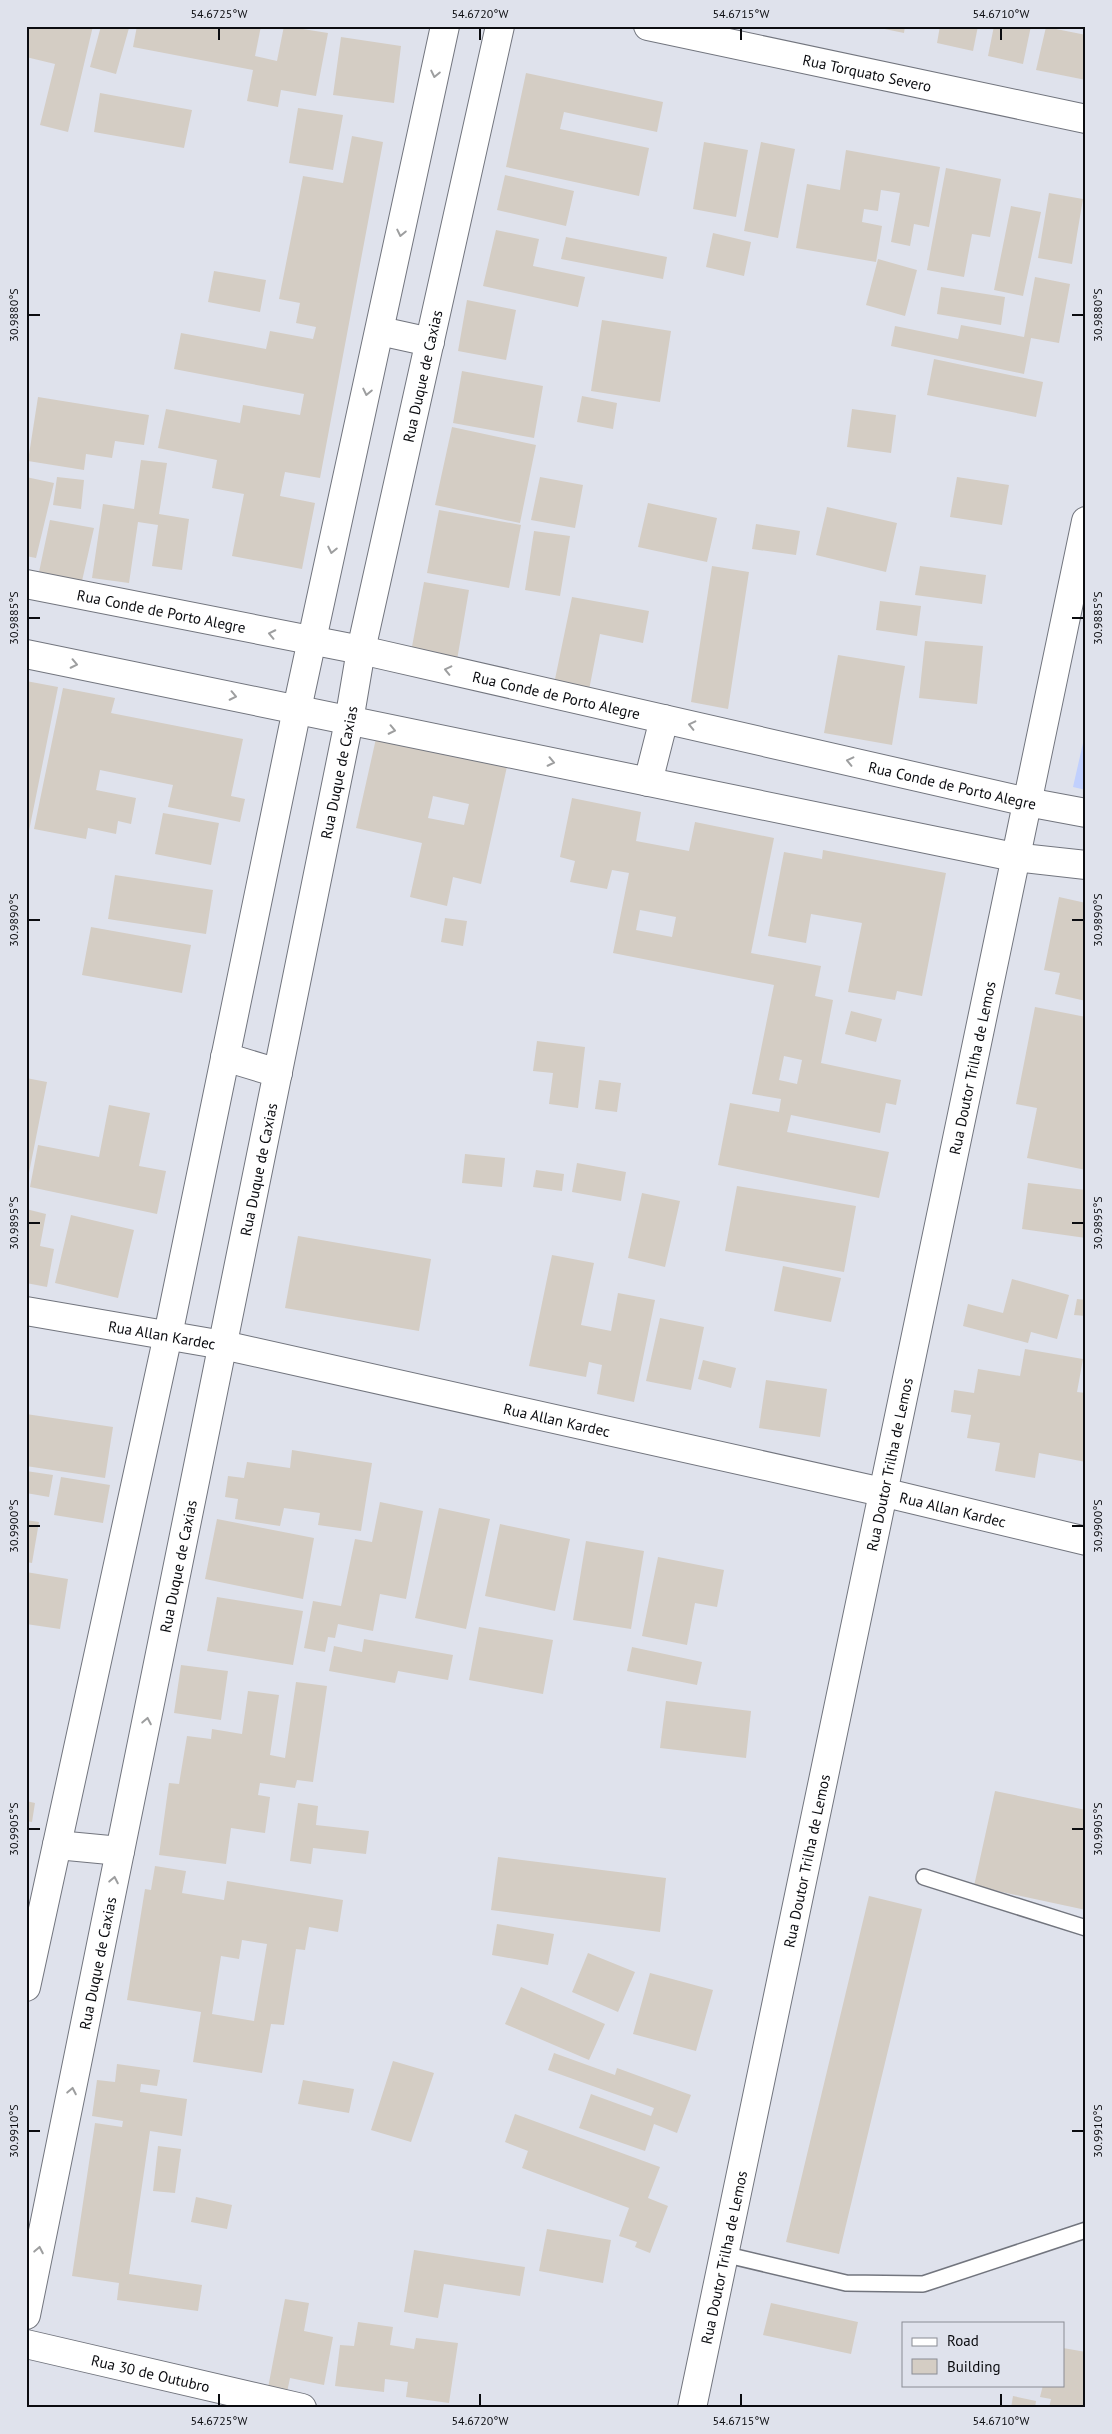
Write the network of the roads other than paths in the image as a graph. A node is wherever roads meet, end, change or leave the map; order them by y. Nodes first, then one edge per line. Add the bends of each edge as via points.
1 (445, 26) edge
2 (500, 26) edge
3 (648, 26) edge
4 (1086, 119) edge
5 (380, 331) junction
6 (430, 342) junction
7 (1086, 521) edge
8 (26, 584) edge
9 (312, 642) junction
10 (361, 650) junction
11 (26, 654) edge
12 (297, 709) junction
13 (664, 719) junction
14 (349, 721) junction
15 (648, 782) junction
16 (1027, 802) junction
17 (1086, 813) edge
18 (1014, 858) junction
19 (1086, 865) edge
20 (225, 1057) junction
21 (278, 1073) junction
22 (26, 1310) edge
23 (168, 1335) junction
24 (223, 1345) junction
25 (882, 1492) junction
26 (1086, 1541) edge
27 (57, 1845) junction
28 (120, 1851) junction
29 (924, 1876) dead end
30 (1086, 1928) edge
31 (26, 1987) edge
32 (1086, 2230) edge
33 (723, 2254) junction
34 (26, 2315) edge
35 (26, 2344) edge
36 (302, 2408) edge
37 (692, 2408) edge

1 -> 5 street
2 - 6 street, Rua Duque de Caxias
3 - 4 street, Rua Torquato Severo
5 - 6 street
5 -> 9 street
6 - 10 street, Rua Duque de Caxias
7 - 16 street, Rua Doutor Trilha de Lemos
9 -> 8 street, Rua Conde de Porto Alegre
9 - 10 street, Rua Conde de Porto Alegre
9 - 12 street
13 -> 10 street, Rua Conde de Porto Alegre
10 - 14 street, Rua Duque de Caxias
11 -> 12 street
12 - 14 street
12 - 20 street
13 - 15 street
16 -> 13 street, Rua Conde de Porto Alegre
14 -> 15 street
14 - 21 street, Rua Duque de Caxias
15 - 18 street
16 - 17 street, Rua Conde de Porto Alegre
16 - 18 street, Rua Doutor Trilha de Lemos
18 - 19 street
18 - 25 street, Rua Doutor Trilha de Lemos
20 - 21 street
20 - 23 street
21 - 24 street, Rua Duque de Caxias
22 - 23 street, Rua Allan Kardec
23 - 24 street, Rua Allan Kardec
23 - 27 street
24 - 25 street, Rua Allan Kardec
28 -> 24 street, Rua Duque de Caxias
25 - 26 street, Rua Allan Kardec
25 - 33 street, Rua Doutor Trilha de Lemos
27 - 28 street
27 - 31 street
34 -> 28 street, Rua Duque de Caxias
29 - 30 lane
32 - 33 lane via 923,2284 846,2283
33 - 37 street, Rua Doutor Trilha de Lemos
35 - 36 street, Rua 30 de Outubro

